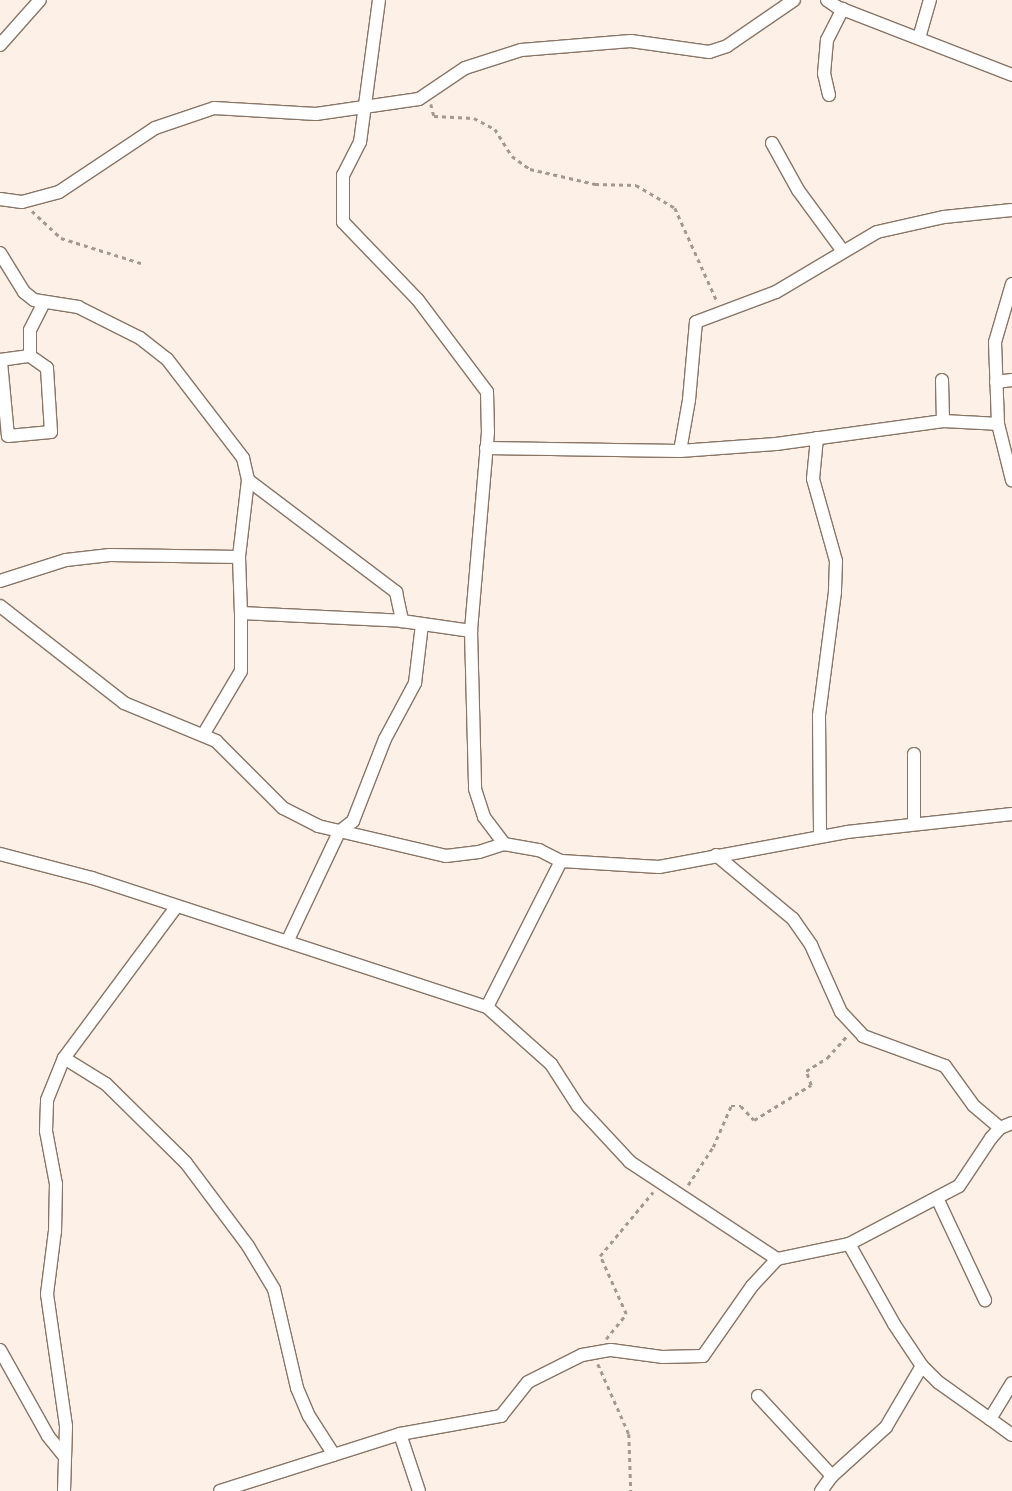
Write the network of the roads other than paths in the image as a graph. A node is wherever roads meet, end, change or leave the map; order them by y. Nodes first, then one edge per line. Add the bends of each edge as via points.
1 (40, 0) edge
2 (379, 0) edge
3 (794, 0) edge
4 (827, 0) edge
5 (930, 0) edge
6 (843, 9) junction
7 (919, 38) junction
8 (0, 45) edge
9 (1012, 75) edge
10 (830, 95) dead end
11 (363, 106) junction
12 (772, 144) dead end
13 (0, 199) edge
14 (1012, 210) edge
15 (842, 250) junction
16 (0, 253) edge
17 (5, 273) edge
18 (1012, 284) edge
19 (44, 303) junction
20 (1008, 314) edge
21 (30, 356) junction
22 (0, 361) edge
23 (942, 380) dead end
24 (1012, 380) edge
25 (996, 382) junction
26 (942, 421) junction
27 (998, 424) junction
28 (817, 438) junction
29 (486, 448) junction
30 (1008, 448) edge
31 (680, 451) junction
32 (248, 480) junction
33 (1012, 480) edge
34 (239, 557) junction
35 (0, 581) edge
36 (0, 606) edge
37 (242, 613) junction
38 (402, 621) junction
39 (422, 624) junction
40 (471, 631) junction
41 (203, 736) junction
42 (914, 754) dead end
43 (1012, 814) edge
44 (914, 824) junction
45 (339, 832) junction
46 (820, 836) junction
47 (504, 844) junction
48 (716, 855) junction
49 (0, 856) edge
50 (561, 862) junction
51 (176, 907) junction
52 (288, 940) junction
53 (487, 1008) junction
54 (64, 1058) junction
55 (1006, 1125) edge
56 (936, 1198) junction
57 (849, 1244) junction
58 (777, 1259) junction
59 (985, 1300) dead end
60 (0, 1350) edge
61 (922, 1366) junction
62 (1012, 1383) edge
63 (758, 1396) dead end
64 (990, 1419) junction
65 (400, 1434) junction
66 (1012, 1435) edge
67 (334, 1455) junction
68 (64, 1456) junction
69 (832, 1476) junction
70 (64, 1491) edge
71 (220, 1491) edge
72 (419, 1491) edge
73 (821, 1491) edge

1 - 8 street
2 - 11 street
3 - 11 street via 727,46 709,52 631,42 521,50 465,68 419,99
4 - 6 street
5 - 7 street
6 - 7 street
6 - 10 street via 826,40 824,74
7 - 9 street
11 - 13 street via 316,114 214,108 155,128 59,192 22,202
11 - 29 street via 360,142 343,175 343,222 418,300 487,392
12 - 15 street via 798,190
14 - 15 street via 944,217 877,232
15 - 31 street via 776,292 696,322 689,400
16 - 17 street
17 - 19 street via 24,292
18 - 20 street
19 - 21 street via 30,330
19 - 32 street via 78,307 140,338 167,359 243,458
20 - 25 street via 995,342
21 - 22 street
21 - 22 street via 47,368 51,432 8,436
23 - 26 street
24 - 25 street
25 - 27 street
26 - 27 street
26 - 28 street
27 - 30 street
28 - 31 street
28 - 46 street via 812,479 836,561 819,716
29 - 31 street
29 - 40 street
30 - 33 street
32 - 34 street
32 - 38 street via 396,592
34 - 35 street via 110,555 66,560
34 - 37 street
36 - 41 street via 124,703
37 - 38 street
37 - 41 street via 241,671
38 - 39 street
39 - 40 street
39 - 45 street via 415,683 384,739 353,821
40 - 47 street via 474,789 484,816
41 - 45 street via 216,741 283,808
42 - 44 street
43 - 44 street
44 - 46 street
45 - 47 street via 446,856 479,852
45 - 52 street
46 - 48 street
47 - 50 street via 539,850
48 - 50 street via 659,867
48 - 55 street via 793,918 811,945 841,1012 864,1036 945,1066 974,1106
49 - 51 street via 92,878
50 - 53 street
51 - 52 street
51 - 54 street
52 - 53 street
53 - 58 street via 550,1064 578,1106 630,1162
54 - 67 street via 106,1084 186,1163 248,1246 274,1289 297,1388 309,1416
54 - 68 street via 47,1100 46,1131 56,1184 55,1231 47,1294 66,1426
55 - 56 street via 959,1186
56 - 57 street
56 - 59 street
57 - 58 street
57 - 61 street
58 - 65 street via 752,1286 703,1356 662,1358 611,1350 582,1355 528,1382 501,1416
60 - 68 street via 48,1436
61 - 64 street via 938,1382
61 - 69 street via 886,1427
62 - 64 street
63 - 69 street
64 - 66 street
65 - 67 street
65 - 72 street
67 - 71 street
68 - 70 street
69 - 73 street

